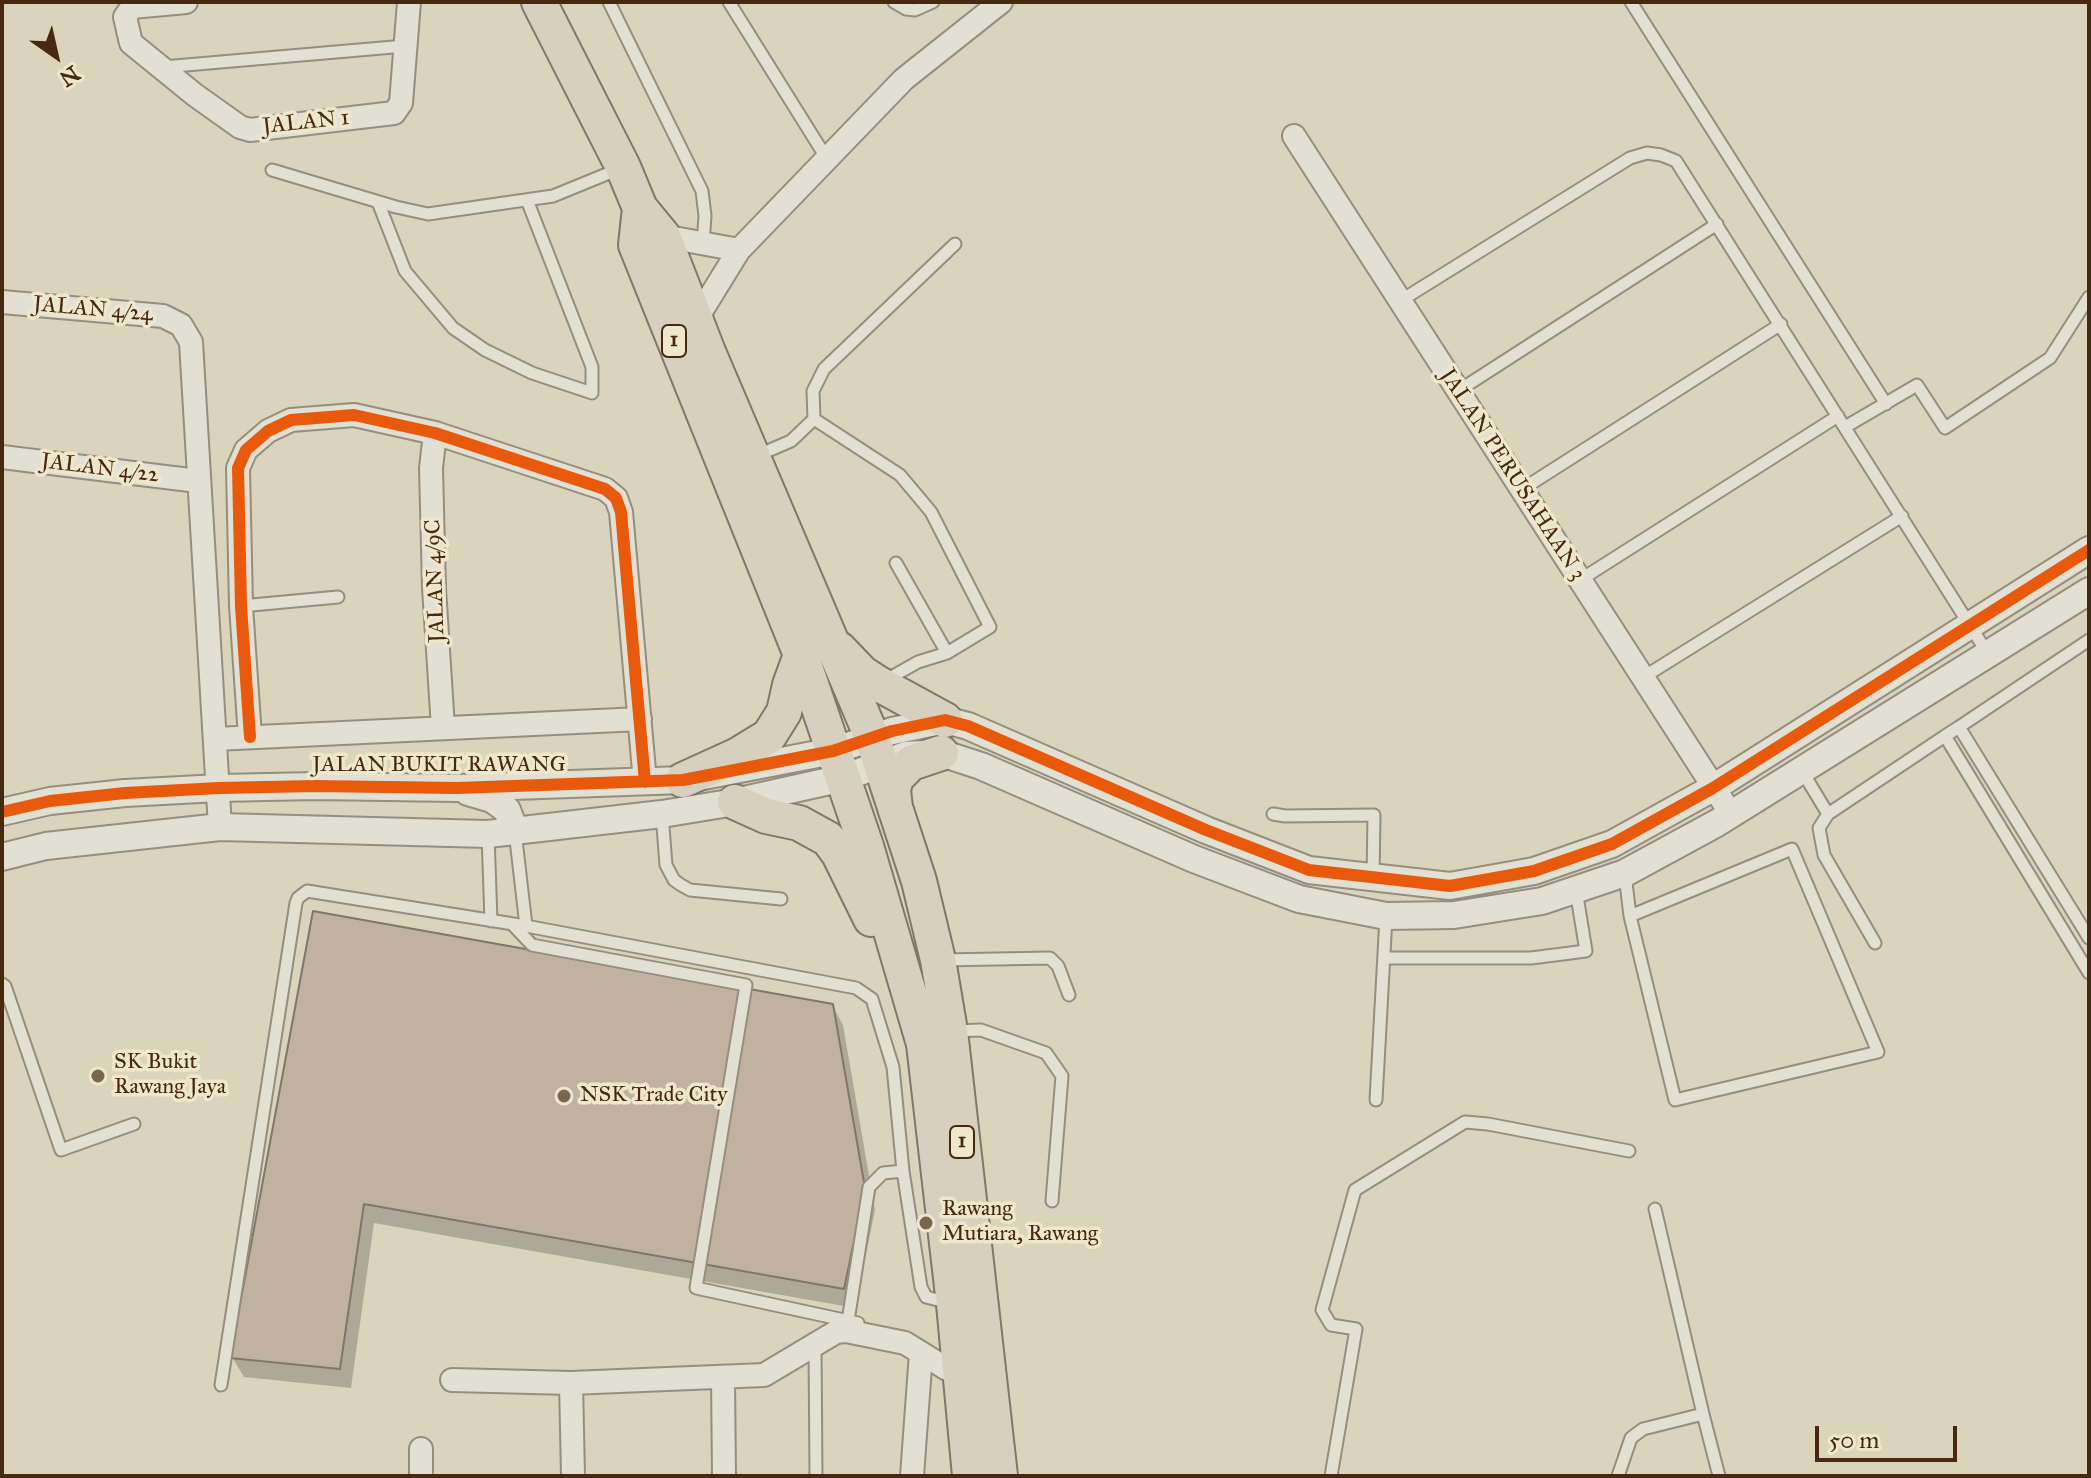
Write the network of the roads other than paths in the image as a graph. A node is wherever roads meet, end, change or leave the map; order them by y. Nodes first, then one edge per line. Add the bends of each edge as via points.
1 (186, 2) edge
2 (409, 2) edge
3 (609, 2) edge
4 (729, 2) edge
5 (894, 2) edge
6 (933, 2) edge
7 (1001, 2) edge
8 (1631, 2) edge
9 (545, 4) edge
10 (405, 46) junction
11 (160, 67) junction
12 (1294, 136) dead end
13 (827, 160) junction
14 (623, 167) junction
15 (272, 170) dead end
16 (527, 200) junction
17 (378, 202) junction
18 (640, 208) junction
19 (1717, 224) junction
20 (663, 236) junction
21 (703, 244) junction
22 (955, 244) dead end
23 (739, 250) junction
24 (2089, 297) edge
25 (1400, 301) junction
26 (2, 302) edge
27 (1781, 324) junction
28 (699, 327) junction
29 (1458, 391) junction
30 (1886, 404) junction
31 (1838, 416) junction
32 (814, 419) junction
33 (1845, 427) junction
34 (435, 433) junction
35 (754, 456) junction
36 (2, 457) edge
37 (198, 481) junction
38 (1521, 490) junction
39 (1902, 516) junction
40 (2089, 550) edge
41 (896, 563) dead end
42 (1580, 580) junction
43 (2089, 591) edge
44 (338, 597) dead end
45 (241, 606) junction
46 (1971, 626) junction
47 (2089, 640) edge
48 (815, 646) junction
49 (947, 653) junction
50 (1988, 654) junction
51 (1642, 678) junction
52 (879, 684) junction
53 (640, 719) junction
54 (1959, 727) junction
55 (443, 728) junction
56 (1945, 736) junction
57 (250, 737) junction
58 (943, 737) junction
59 (215, 739) junction
60 (876, 751) junction
61 (838, 765) junction
62 (1801, 771) junction
63 (683, 780) junction
64 (645, 782) junction
65 (219, 788) junction
66 (457, 788) junction
67 (1713, 788) junction
68 (735, 802) junction
69 (2, 812) edge
70 (662, 814) junction
71 (1273, 814) dead end
72 (1731, 814) junction
73 (1828, 814) junction
74 (896, 815) junction
75 (220, 827) junction
76 (515, 831) junction
77 (488, 834) junction
78 (1245, 845) junction
79 (2, 857) edge
80 (1625, 873) junction
81 (1234, 875) junction
82 (1373, 878) junction
83 (1576, 890) junction
84 (781, 899) dead end
85 (1386, 916) junction
86 (1630, 916) junction
87 (491, 921) junction
88 (512, 924) junction
89 (526, 926) junction
90 (2089, 938) edge
91 (1875, 943) dead end
92 (1384, 958) junction
93 (938, 960) junction
94 (2089, 973) edge
95 (2, 984) edge
96 (1069, 995) dead end
97 (937, 1038) junction
98 (1376, 1100) dead end
99 (134, 1124) dead end
100 (1629, 1151) dead end
101 (903, 1171) junction
102 (1052, 1201) dead end
103 (1655, 1209) dead end
104 (954, 1304) junction
105 (848, 1321) junction
106 (815, 1346) junction
107 (921, 1353) junction
108 (947, 1369) junction
109 (723, 1378) junction
110 (452, 1380) dead end
111 (571, 1383) junction
112 (221, 1385) dead end
113 (1703, 1414) junction
114 (421, 1449) dead end
115 (421, 1476) edge
116 (573, 1476) edge
117 (724, 1476) edge
118 (816, 1476) edge
119 (912, 1476) edge
120 (967, 1476) edge
121 (1000, 1476) edge
122 (1331, 1476) edge
123 (1618, 1476) edge
124 (1719, 1476) edge

1 - 11 street, JALAN 1 via 132,7 125,17 133,45
2 - 10 street, JALAN 1
3 - 21 lane via 702,191
4 - 13 lane
5 - 6 lane via 915,10
7 - 13 street via 904,79
8 - 30 lane
9 - 14 main road, 1
10 - 11 lane
10 - 11 street, JALAN 1 via 401,103 394,113 250,130
12 - 25 street, JALAN PERUSAHAAN 3
13 - 23 street
14 - 16 lane via 553,196
14 - 18 main road, 1
15 - 17 lane
16 - 17 lane via 428,214
16 - 17 lane via 592,367 592,393 532,373 453,328 405,271
18 - 20 main road, 1
18 - 48 main road, 1 via 636,245 726,472 769,571
19 - 25 lane via 1676,161 1647,153 1630,158
19 - 27 lane
19 - 29 lane
20 - 21 street
20 - 28 main road, 1
21 - 23 street
22 - 32 lane via 824,369 813,391
23 - 28 street via 702,310
24 - 30 lane via 2050,358 1945,428 1917,385
25 - 29 street, JALAN PERUSAHAAN 3
26 - 37 street, JALAN 4/24 via 163,316 181,325 191,342
27 - 31 lane
27 - 38 lane
28 - 35 main road, 1
29 - 38 street, JALAN PERUSAHAAN 3
30 - 33 lane
31 - 33 lane
31 - 42 lane
32 - 35 lane via 791,441
32 - 49 lane via 900,475 931,512 990,627
33 - 39 lane
34 - 45 street via 354,415 291,420 246,450 238,468
34 - 53 street via 605,489 616,498
34 - 55 street, JALAN 4/9C via 434,588
35 - 48 main road, 1
36 - 37 street, JALAN 4/22
37 - 59 street
38 - 42 street, JALAN PERUSAHAAN 3
39 - 46 lane
39 - 51 lane
40 - 46 street
41 - 49 lane
42 - 51 street, JALAN PERUSAHAAN 3
43 - 50 street
44 - 45 lane
45 - 57 street
46 - 50 lane
46 - 67 street
47 - 54 lane
48 - 52 main road
48 - 60 main road, 1
48 - 61 main road, 1
48 - 63 main road via 790,685 784,712 769,736
49 - 52 lane
50 - 62 street
51 - 67 street, JALAN PERUSAHAAN 3
52 - 58 main road
53 - 55 street
53 - 64 street
54 - 56 lane
54 - 90 lane
55 - 57 street
56 - 73 lane
56 - 94 lane
57 - 59 street
58 - 60 street, JALAN BUKIT RAWANG via 906,755
58 - 74 main road via 896,778
58 - 78 street via 968,726
58 - 81 street via 981,766
59 - 65 street
60 - 61 street, JALAN BUKIT RAWANG
60 - 74 main road, 1
61 - 63 street, JALAN BUKIT RAWANG
61 - 68 street, JALAN BUKIT RAWANG
61 - 97 main road, 1 via 900,959
62 - 72 street
62 - 73 lane
63 - 64 street, JALAN BUKIT RAWANG
64 - 66 street, JALAN BUKIT RAWANG
65 - 66 street, JALAN BUKIT RAWANG
65 - 69 street, JALAN BUKIT RAWANG via 80,798
65 - 75 street
66 - 76 street via 492,799 507,810
67 - 72 street, JALAN PERUSAHAAN 3
67 - 82 street via 1612,844 1534,871 1450,886
68 - 70 street, JALAN BUKIT RAWANG
68 - 97 main road via 799,823 828,839
70 - 76 street, JALAN BUKIT RAWANG
70 - 84 lane via 666,865 681,885
71 - 82 lane via 1374,815
72 - 80 street
73 - 91 lane via 1819,828 1824,855
74 - 93 main road, 1
75 - 77 street, JALAN BUKIT RAWANG
75 - 79 street, JALAN BUKIT RAWANG via 46,846
76 - 77 street, JALAN BUKIT RAWANG
76 - 89 lane
77 - 87 lane
78 - 81 street
78 - 82 street via 1309,870
80 - 83 street
80 - 86 lane
81 - 85 street via 1299,899
83 - 85 street via 1454,915
83 - 92 lane via 1586,951 1531,958
85 - 92 lane
86 - 86 lane via 1792,849 1878,1052 1675,1100
87 - 88 lane
87 - 112 lane via 312,891 298,898
88 - 89 lane
88 - 105 lane via 532,945 746,985 696,1288
89 - 101 lane via 856,988 872,999 893,1067
92 - 98 lane
93 - 96 lane via 1050,958
93 - 97 main road, 1
95 - 99 lane via 61,1150
97 - 102 lane via 981,1030 1046,1053 1062,1076
97 - 104 main road, 1
97 - 121 main road, 1
100 - 122 lane via 1465,1122 1355,1190 1322,1310 1331,1325 1356,1329
101 - 104 lane via 921,1287 926,1297
101 - 105 lane via 883,1173 869,1187
103 - 113 lane
104 - 120 main road, 1
105 - 108 lane via 888,1330 936,1353
106 - 107 street via 846,1331 905,1343
106 - 109 street via 764,1375
106 - 118 lane
107 - 108 street
107 - 119 street
108 - 120 lane via 956,1449
109 - 111 street
109 - 117 street
110 - 111 street
111 - 116 street
113 - 123 lane via 1643,1429 1631,1438
113 - 124 lane
114 - 115 street

